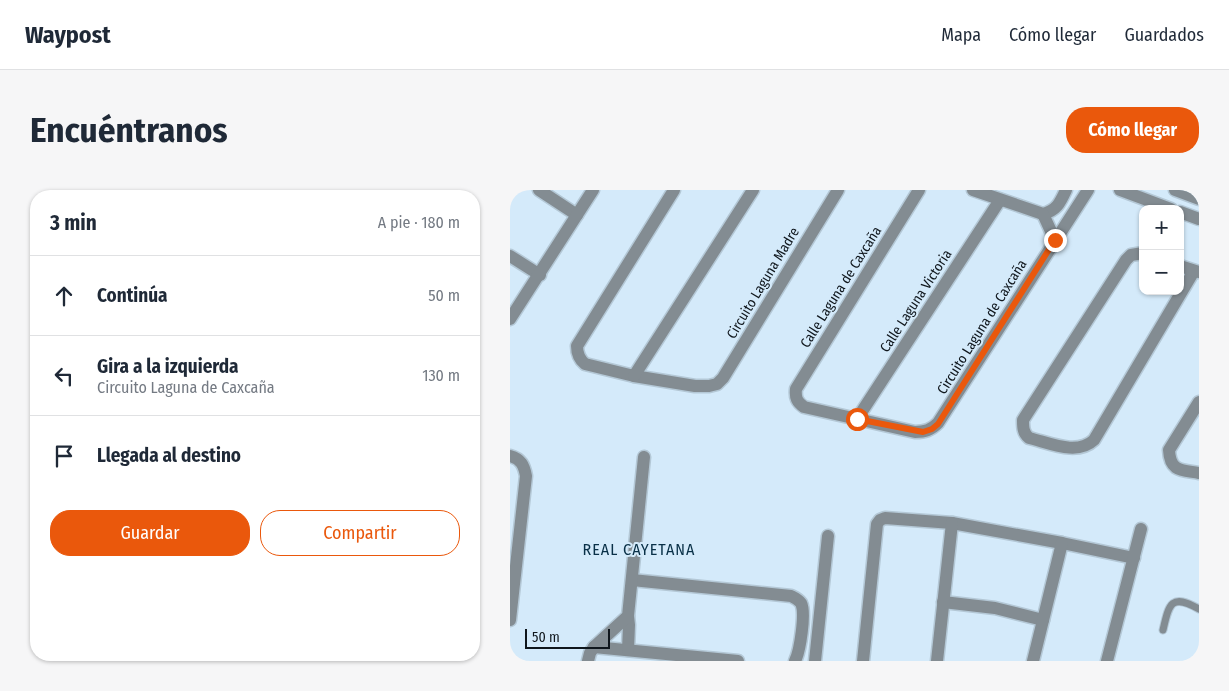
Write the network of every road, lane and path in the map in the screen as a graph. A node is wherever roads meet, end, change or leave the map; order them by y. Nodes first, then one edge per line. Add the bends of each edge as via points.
1 (539, 190) edge
2 (593, 190) edge
3 (674, 190) edge
4 (753, 190) edge
5 (838, 190) edge
6 (919, 190) edge
7 (973, 190) edge
8 (1066, 190) edge
9 (1088, 190) edge
10 (1120, 190) edge
11 (1175, 190) edge
12 (1000, 200) junction
13 (1199, 200) edge
14 (1160, 205) edge
15 (1184, 213) edge
16 (1043, 214) junction
17 (577, 215) junction
18 (1199, 219) edge
19 (1055, 240) junction
20 (1139, 254) edge
21 (510, 256) edge
22 (1184, 267) edge
23 (1197, 272) edge
24 (540, 275) junction
25 (1184, 293) edge
26 (1183, 295) edge
27 (510, 319) edge
28 (634, 376) junction
29 (1199, 402) edge
30 (857, 419) junction
31 (510, 456) edge
32 (644, 457) dead end
33 (1199, 474) edge
34 (952, 523) junction
35 (1141, 529) dead end
36 (828, 536) dead end
37 (1062, 542) junction
38 (1134, 558) junction
39 (632, 580) junction
40 (943, 602) junction
41 (1199, 609) edge
42 (628, 616) junction
43 (510, 620) edge
44 (1043, 620) junction
45 (1163, 630) dead end
46 (594, 647) junction
47 (628, 650) junction
48 (588, 661) edge
49 (738, 661) edge
50 (795, 661) edge
51 (815, 661) edge
52 (863, 661) edge
53 (937, 661) edge
54 (1033, 661) edge
55 (1107, 661) edge

1 - 17 street
2 - 17 street
3 - 28 street via 577,346 580,360 585,364
4 - 28 street
5 - 28 street, Circuito Laguna Madre via 717,384 695,386
6 - 30 street, Calle Laguna de Caxcaña via 796,389 797,402 804,407
7 - 12 street
8 - 16 street via 1056,208
9 - 19 street, Circuito Laguna de Caxcaña
10 - 14 street
11 - 13 street
12 - 16 street
12 - 30 street, Calle Laguna Victoria
15 - 18 street
16 - 19 street
17 - 24 street
19 - 30 street, Circuito Laguna de Caxcaña via 938,424 932,429 915,432
20 - 26 street via 1131,255 1126,260 1023,420 1026,435 1074,449 1088,446
21 - 24 street
22 - 23 street
23 - 25 street
24 - 27 street
29 - 33 street via 1169,450 1172,464 1177,469
31 - 43 street via 519,459 526,476
32 - 39 street
34 - 37 street
34 - 40 street
34 - 52 street via 884,518 877,524
35 - 38 street
36 - 51 street
37 - 38 street
37 - 44 street
38 - 55 street
39 - 42 street
39 - 50 street via 798,599 803,610 799,654
40 - 44 street via 996,608
40 - 53 street
41 - 45 lane via 1186,601 1171,604
42 - 46 street
42 - 47 street
44 - 54 street
46 - 47 street
46 - 48 street
47 - 49 street

